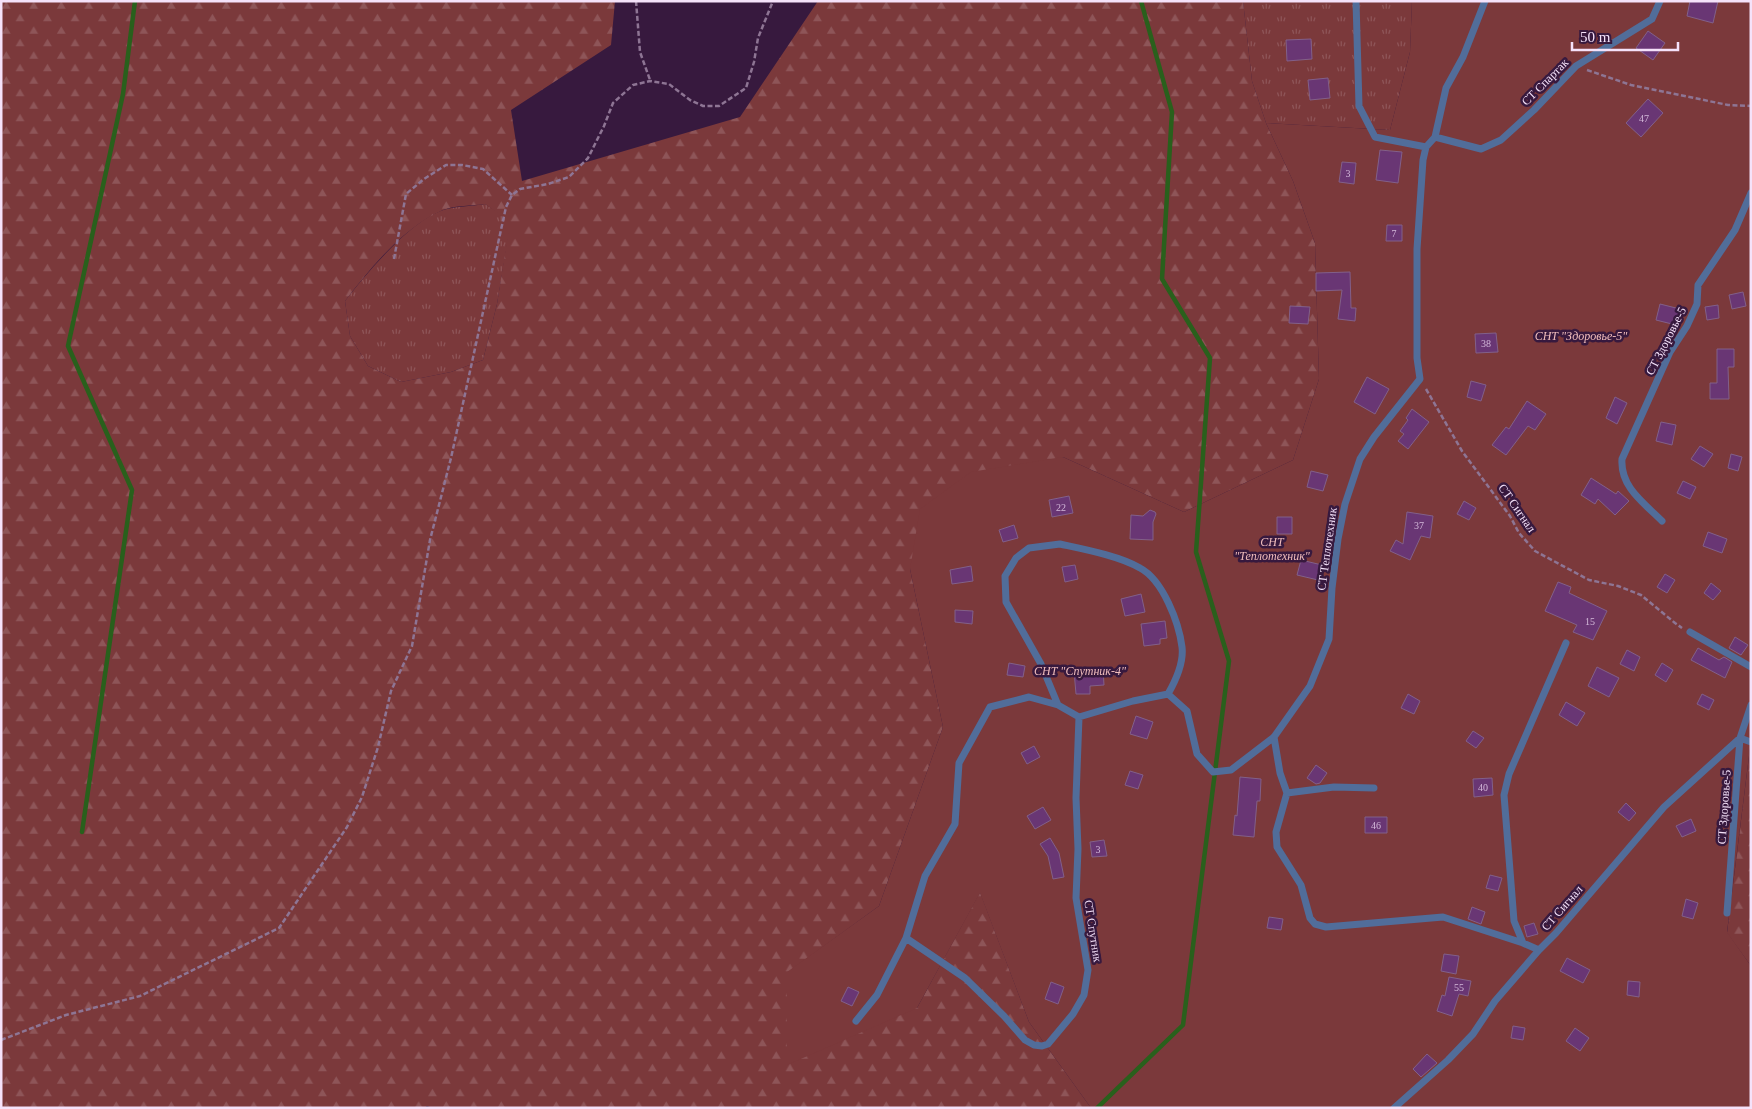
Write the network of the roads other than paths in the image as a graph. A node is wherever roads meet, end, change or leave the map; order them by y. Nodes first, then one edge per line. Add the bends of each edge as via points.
1 (1356, 1) edge
2 (1485, 1) edge
3 (1660, 1) edge
4 (1435, 137) junction
5 (1426, 147) junction
6 (1751, 193) edge
7 (1662, 521) dead end
8 (1690, 632) road end
9 (1566, 643) dead end
10 (1751, 667) edge
11 (1168, 694) junction
12 (1058, 705) junction
13 (1751, 705) edge
14 (1080, 717) junction
15 (1274, 737) junction
16 (1740, 738) junction
17 (1751, 742) edge
18 (1374, 788) dead end
19 (1287, 793) junction
20 (1727, 913) dead end
21 (906, 938) junction
22 (1523, 944) junction
23 (1538, 950) junction
24 (856, 1021) dead end
25 (1394, 1108) edge

1 - 5 lane via 1359,106 1375,137
2 - 4 lane via 1463,57 1446,88
3 - 4 lane, СТ Спартак via 1652,19 1576,66 1500,140 1481,149
4 - 5 lane
5 - 15 lane, СТ Теплотехник via 1417,249 1417,358 1420,379 1360,459 1338,538 1329,640 1310,686
6 - 7 lane, СТ Здоровье-5 via 1735,230 1698,285 1697,304 1670,352 1622,459 1621,468 1632,492
8 - 10 lane
9 - 22 lane via 1509,774 1504,795 1514,921
11 - 12 lane via 1178,675 1183,648 1173,610 1162,589 1142,568 1060,544 1029,548 1016,558 1005,576 1006,602 1041,664
11 - 14 lane
11 - 15 lane, СТ Теплотехник via 1187,711 1197,754 1213,772 1231,770
12 - 14 lane
12 - 21 lane via 1029,697 990,708 959,763 956,824 925,876
13 - 16 lane, СТ Здоровье-5
14 - 21 lane, СТ Спутник via 1076,898 1088,970 1084,995 1073,1014 1048,1044 1034,1045 1025,1040 965,978
15 - 19 lane
16 - 17 lane
16 - 20 lane, СТ Здоровье-5
16 - 23 lane, СТ Сигнал via 1664,807
18 - 19 lane via 1334,787
19 - 22 lane via 1276,832 1277,846 1301,885 1310,918 1315,924 1326,927 1443,918
21 - 24 lane via 878,995
22 - 23 lane
23 - 25 lane, СТ Сигнал via 1495,1001 1473,1034

